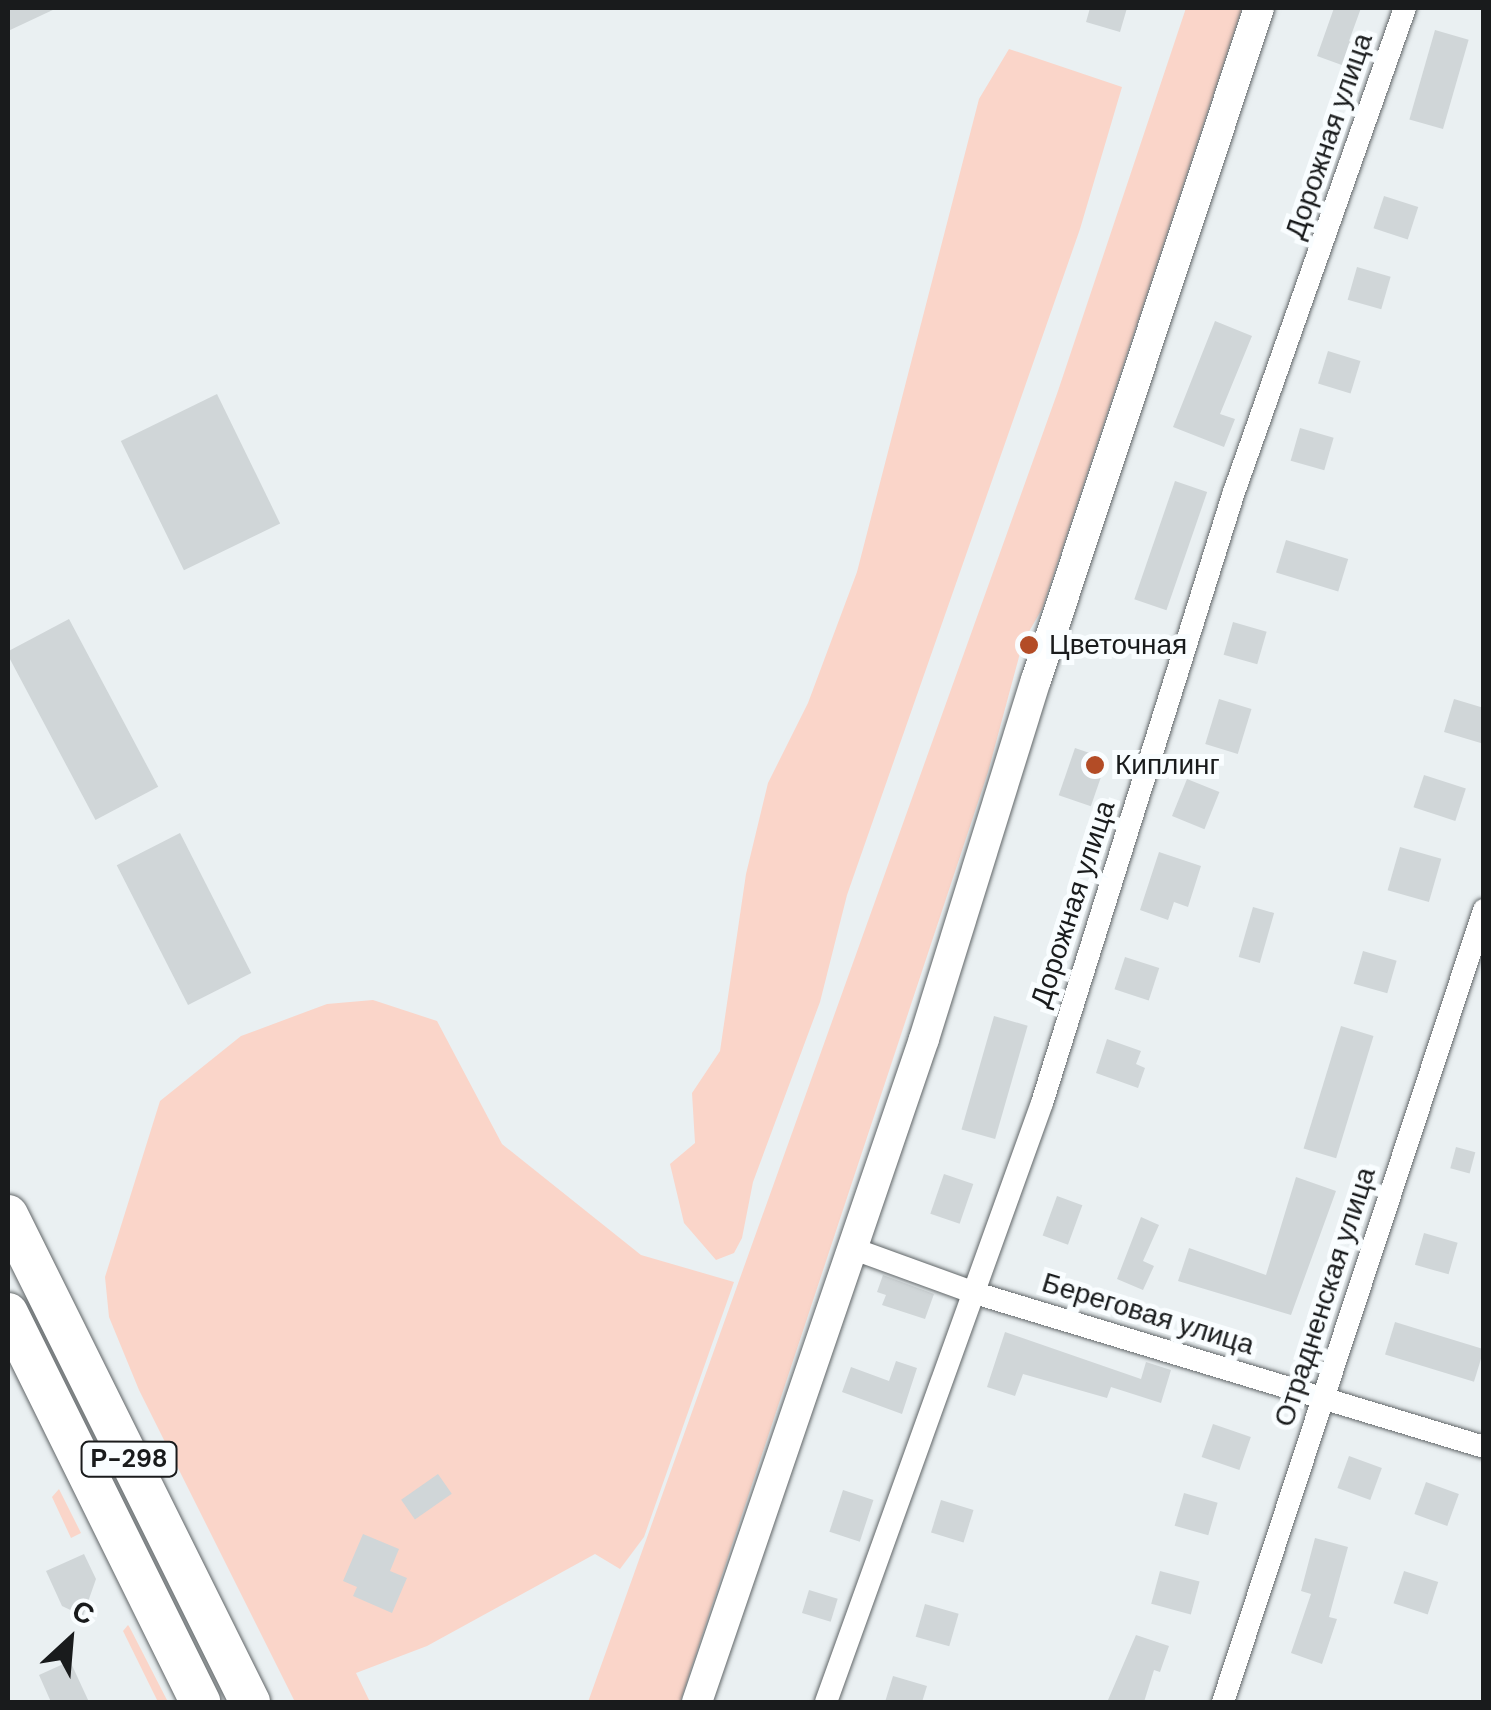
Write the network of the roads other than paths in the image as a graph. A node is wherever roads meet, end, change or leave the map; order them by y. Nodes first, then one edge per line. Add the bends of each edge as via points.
1 (1259, 8) edge
2 (1405, 8) edge
3 (1484, 910) edge
4 (8, 1215) edge
5 (854, 1250) junction
6 (975, 1293) junction
7 (8, 1313) edge
8 (1324, 1398) junction
9 (1484, 1447) edge
10 (200, 1702) edge
11 (250, 1702) edge
12 (697, 1702) edge
13 (826, 1702) edge
14 (1223, 1702) edge

1 - 5 street
2 - 6 street, Дорожная улица via 1234,492 1042,1103
3 - 8 street, Отрадненская улица
4 - 11 highway, Р-298
5 - 6 street, Береговая улица
5 - 12 street
6 - 8 street, Береговая улица
6 - 13 street, Дорожная улица
7 - 10 highway, Р-298
8 - 9 street, Береговая улица
8 - 14 street, Отрадненская улица

